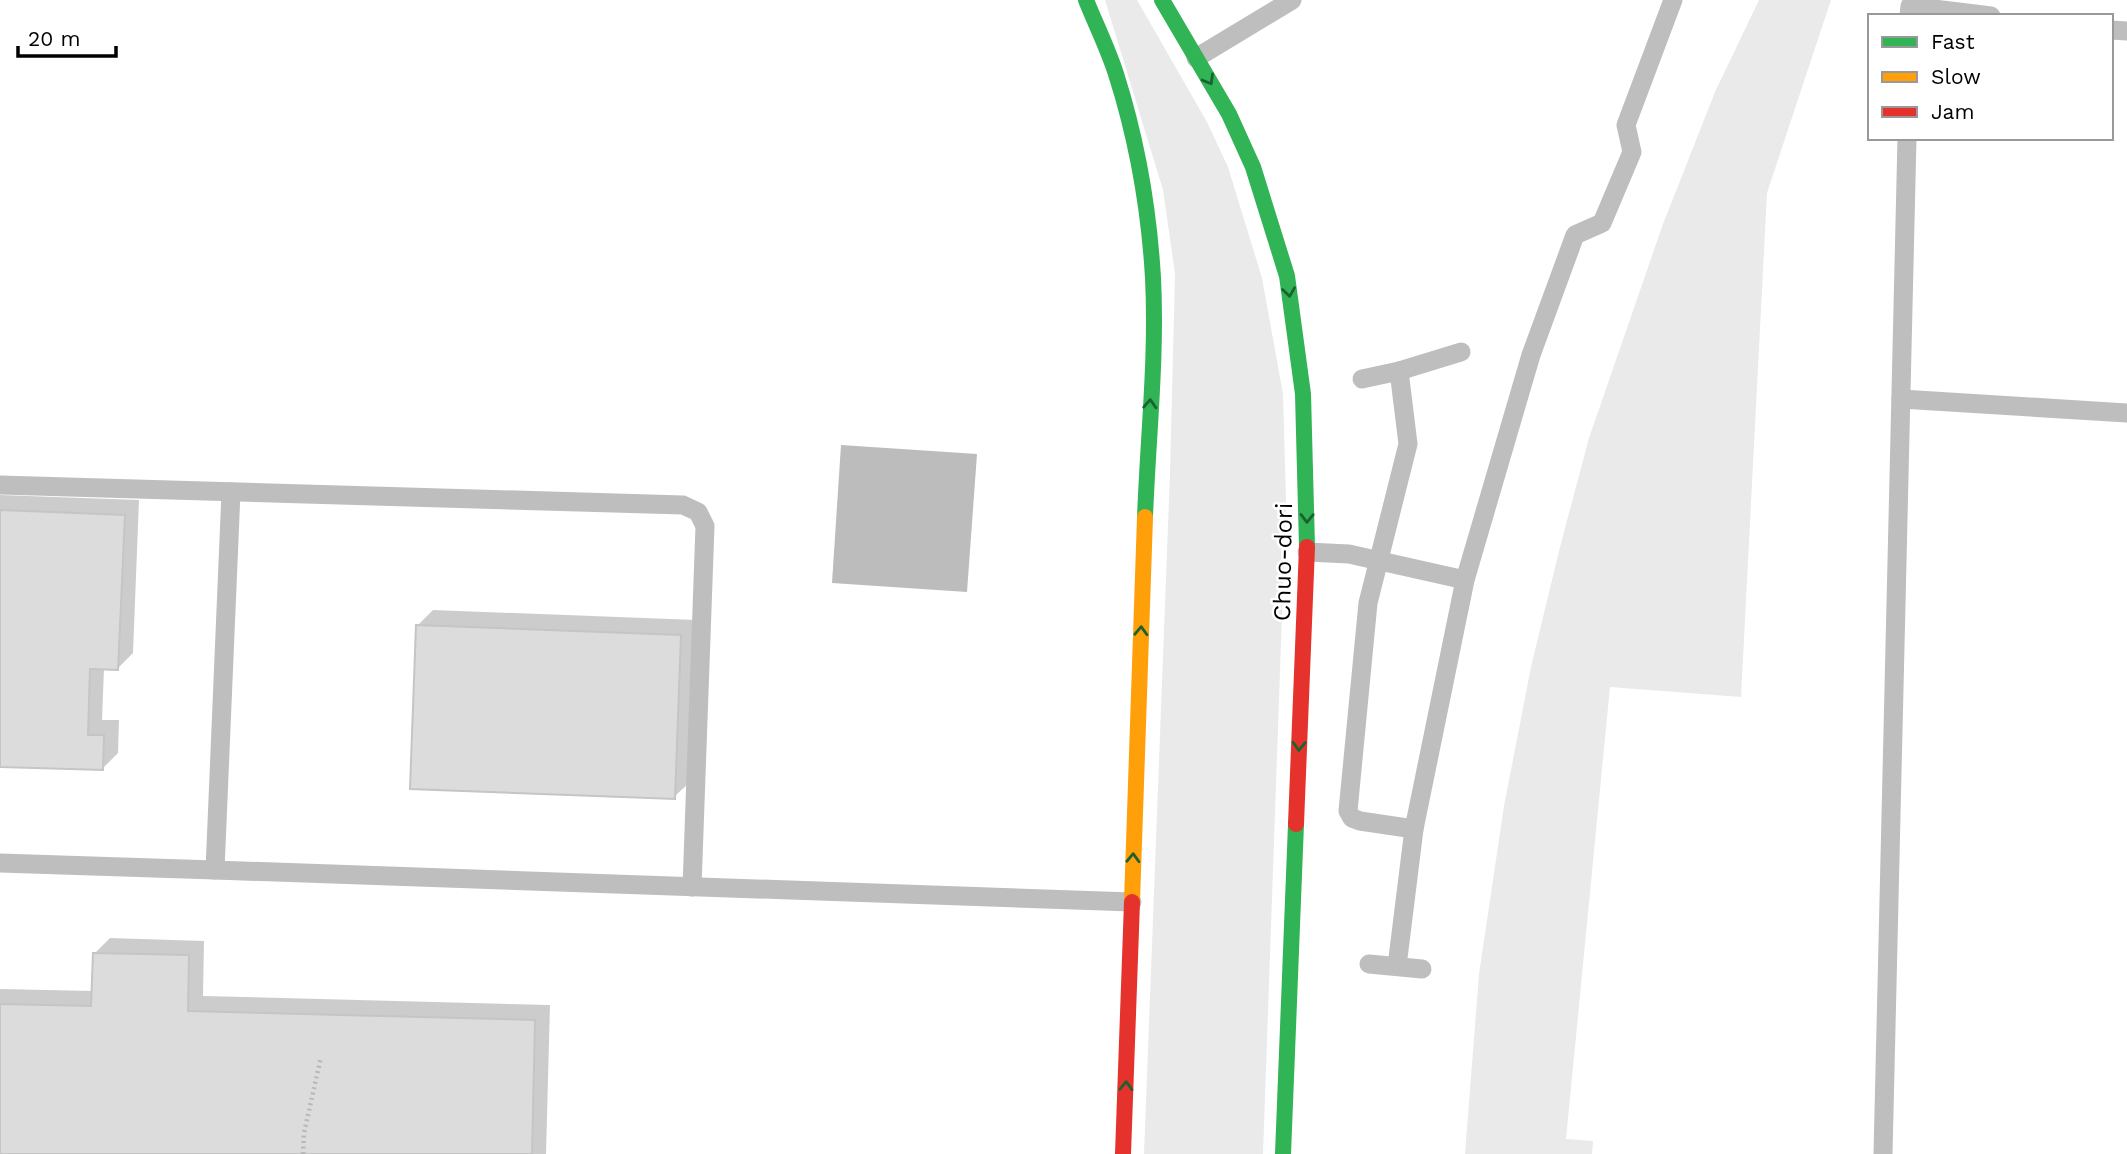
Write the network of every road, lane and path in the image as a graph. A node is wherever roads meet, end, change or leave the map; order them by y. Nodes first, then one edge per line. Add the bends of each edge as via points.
1 (1086, 0) edge
2 (1162, 0) edge
3 (1292, 0) edge
4 (1673, 0) edge
5 (1909, 14) edge
6 (1975, 14) edge
7 (1196, 58) junction
8 (1907, 140) edge
9 (1461, 352) dead end
10 (1399, 371) junction
11 (1362, 379) dead end
12 (1901, 400) junction
13 (2127, 413) edge
14 (0, 485) edge
15 (231, 492) junction
16 (1307, 552) junction
17 (1379, 561) junction
18 (1465, 580) junction
19 (1414, 828) junction
20 (0, 863) edge
21 (215, 870) junction
22 (692, 887) junction
23 (1132, 902) junction
24 (1369, 964) dead end
25 (1397, 966) junction
26 (1422, 969) dead end
27 (321, 1057) dead end
28 (303, 1154) edge
29 (1123, 1154) edge
30 (1283, 1154) edge
31 (1883, 1154) edge

23 -> 1 street via 1153,277 1133,134 1115,72
2 - 7 street, Chuo-dori
3 - 7 lane
4 - 18 lane via 1626,125 1632,152 1602,223 1575,235 1531,355
5 - 6 lane via 1910,6
7 -> 16 street, Chuo-dori via 1253,167 1287,276 1303,394
8 - 12 lane
9 - 10 lane
10 - 11 lane
10 - 17 lane via 1408,444
12 - 13 lane
12 - 31 lane
14 - 15 lane
15 - 21 lane
15 - 22 lane via 683,505 698,512 705,526
16 - 17 lane
16 -> 30 street, Chuo-dori
17 - 18 lane
17 - 19 lane via 1368,603 1348,811 1360,821
18 - 19 lane
19 - 25 lane
20 - 21 lane
21 - 22 lane
22 - 23 lane
29 -> 23 street
24 - 25 lane
25 - 26 lane
27 - 28 path

